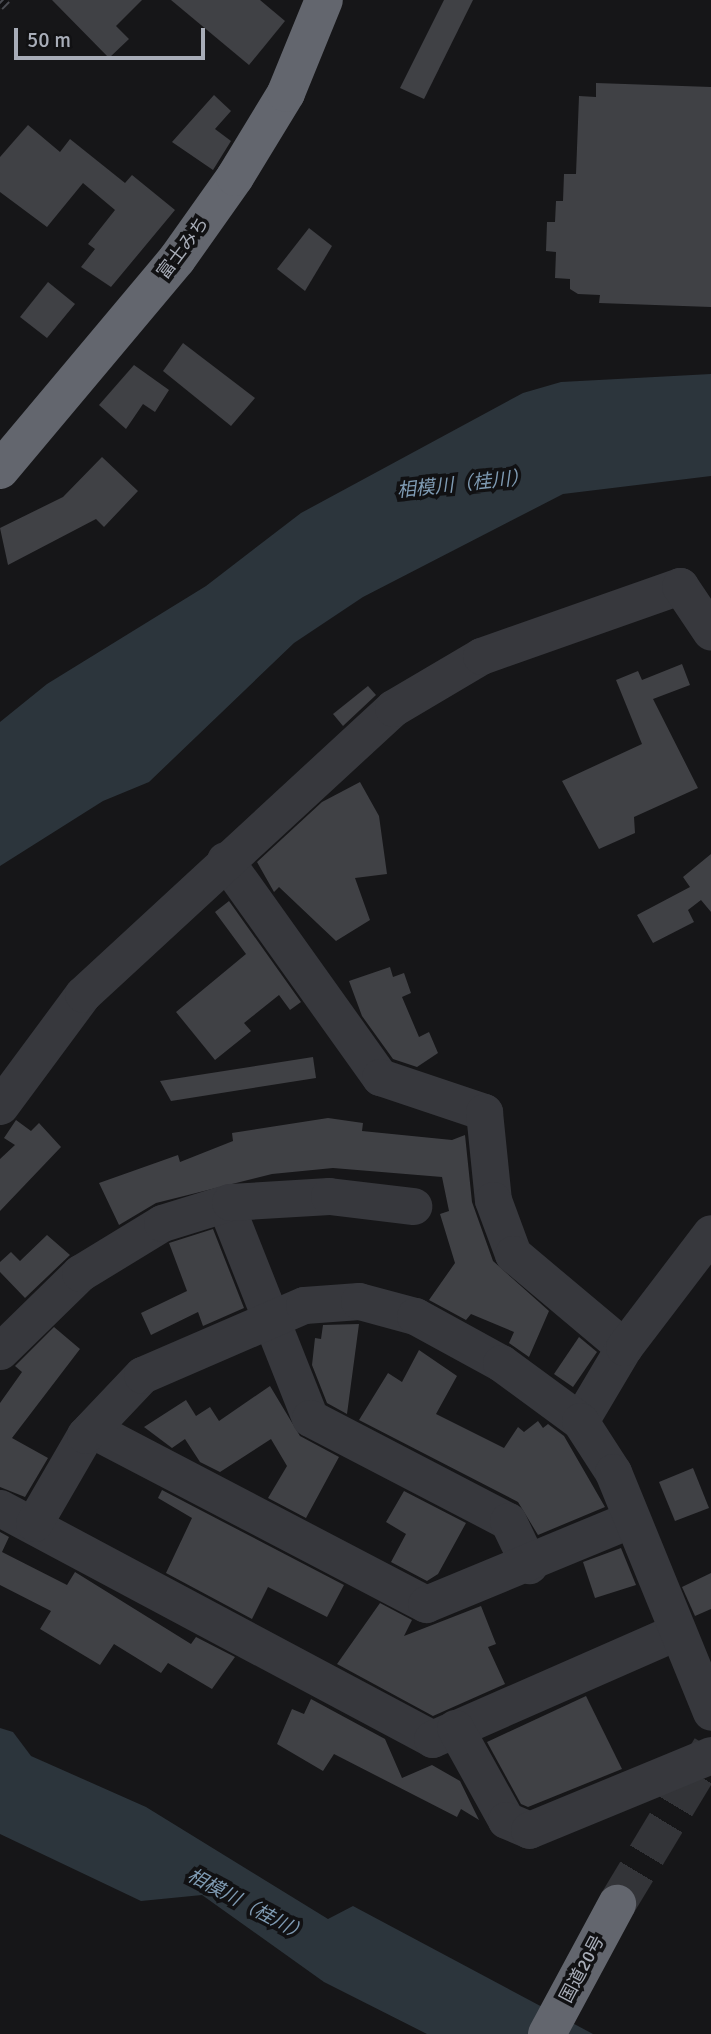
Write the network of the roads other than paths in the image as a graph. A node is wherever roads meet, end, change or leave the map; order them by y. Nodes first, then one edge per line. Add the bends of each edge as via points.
1 (324, 0) edge
2 (0, 470) edge
3 (711, 632) edge
4 (225, 860) junction
5 (0, 1106) edge
6 (226, 1206) junction
7 (413, 1206) dead end
8 (711, 1233) edge
9 (267, 1319) junction
10 (624, 1347) junction
11 (0, 1351) edge
12 (580, 1421) junction
13 (91, 1429) junction
14 (0, 1508) edge
15 (631, 1519) junction
16 (34, 1523) junction
17 (529, 1565) junction
18 (674, 1633) junction
19 (711, 1712) edge
20 (455, 1728) junction
21 (711, 1755) edge
22 (617, 1904) tunnel mouth
23 (547, 2034) edge

1 - 2 highway, 富士みち via 286,93 235,177 177,259
3 - 4 street via 680,586 481,656 393,708
4 - 5 street via 83,993
4 - 10 street via 380,1077 484,1112 493,1200 513,1254
6 - 7 street via 329,1196
6 - 9 street
6 - 11 street via 162,1223 80,1273
8 - 10 street
9 - 12 street via 304,1305 359,1301 415,1316 501,1363
9 - 13 street via 142,1375
9 - 17 street via 310,1418 508,1521
10 - 12 street
12 - 15 street via 613,1472
13 - 16 street
13 - 17 street via 426,1604
14 - 16 street
15 - 17 street
15 - 18 street
16 - 20 street via 432,1739
18 - 19 street
18 - 20 street
20 - 21 street via 506,1820 529,1830
22 - 23 highway, 国道20号

